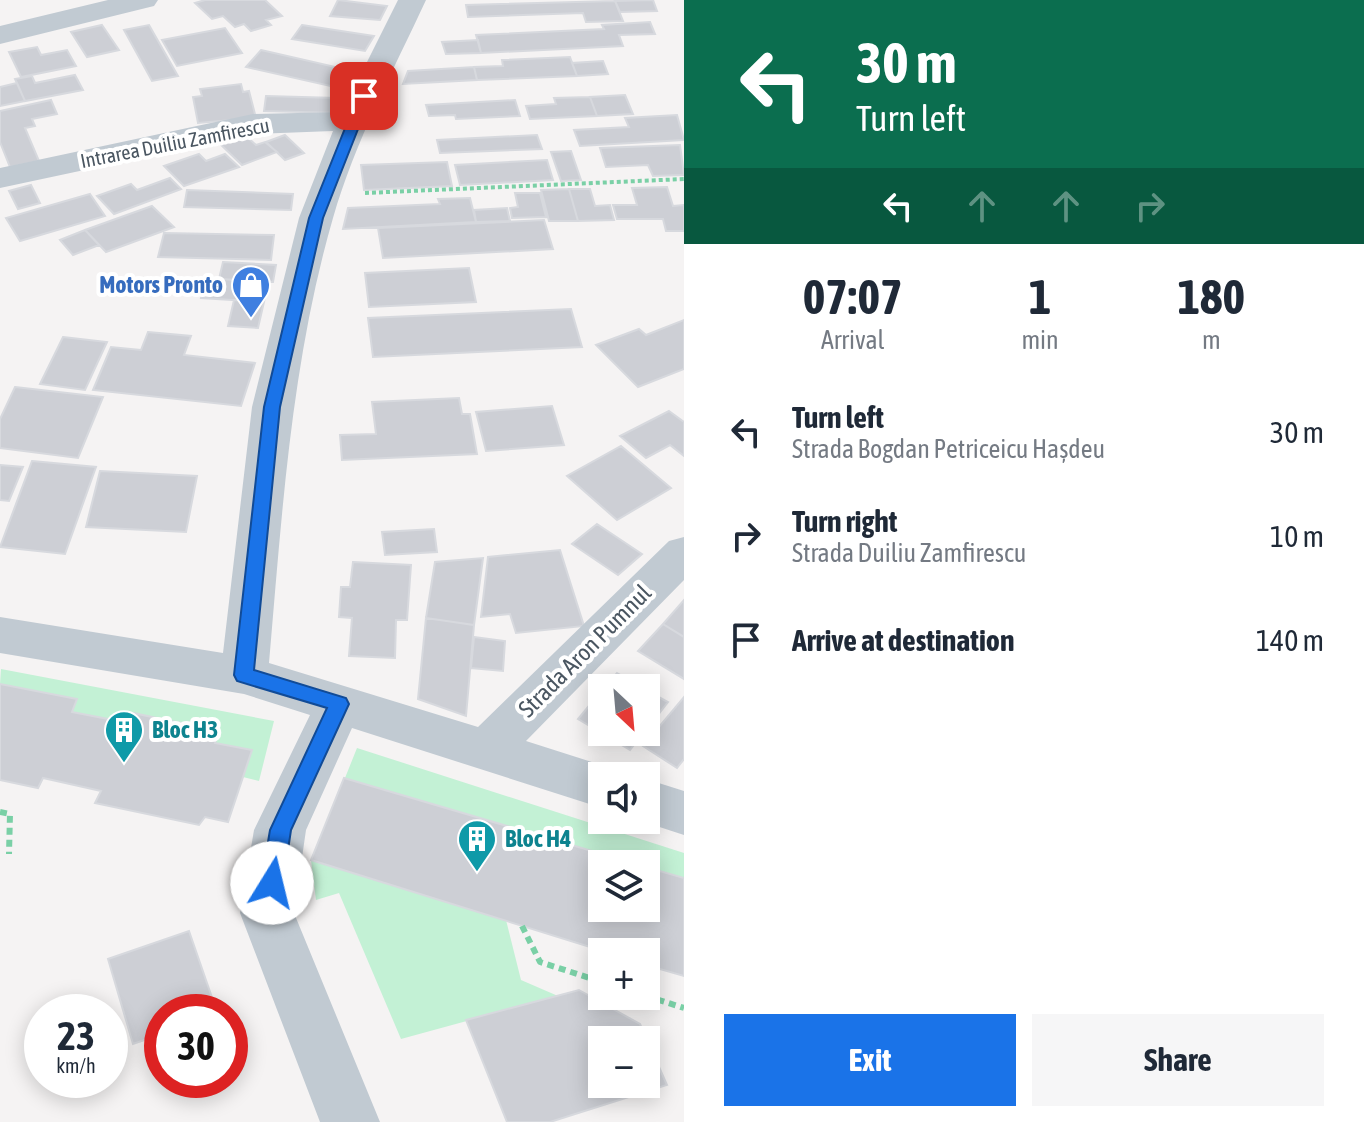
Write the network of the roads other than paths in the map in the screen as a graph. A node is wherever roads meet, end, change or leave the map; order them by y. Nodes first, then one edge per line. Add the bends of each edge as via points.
1 (144, 0) edge
2 (412, 0) edge
3 (0, 35) edge
4 (353, 121) junction
5 (0, 178) edge
6 (684, 553) edge
7 (0, 635) edge
8 (244, 675) junction
9 (339, 704) junction
10 (487, 749) junction
11 (588, 781) edge
12 (660, 805) edge
13 (684, 813) edge
14 (350, 1122) edge

1 - 3 street
2 - 4 street
4 - 5 street, Intrarea Duiliu Zamfirescu via 253,124
4 - 8 street via 324,195 272,407
6 - 10 street, Strada Aron Pumnul
7 - 8 street
8 - 9 street
9 - 10 street
9 - 14 street via 280,830 267,913
10 - 11 street
12 - 13 street

